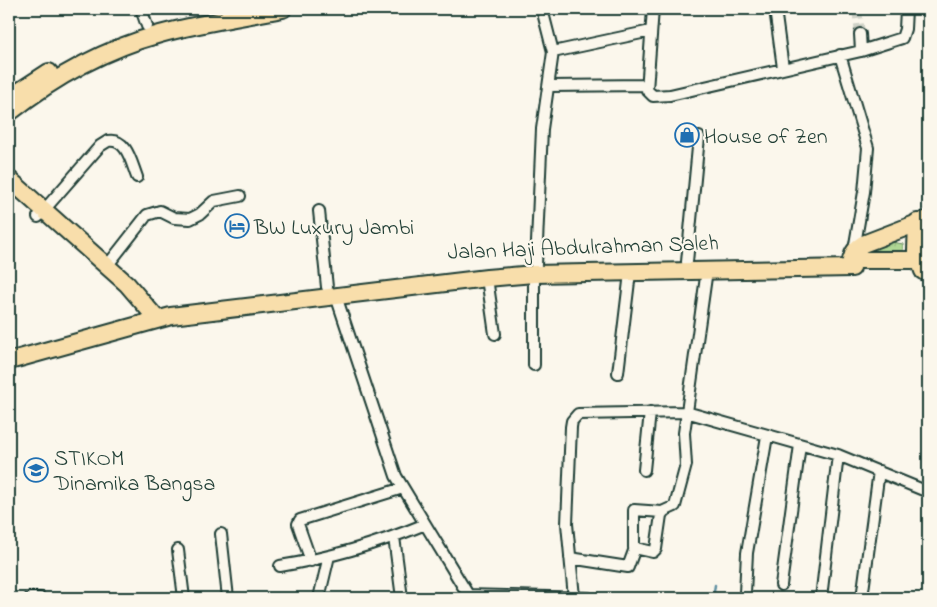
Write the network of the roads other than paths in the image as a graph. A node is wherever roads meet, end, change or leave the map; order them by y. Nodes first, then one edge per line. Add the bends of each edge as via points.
1 (141, 9) edge
2 (229, 9) edge
3 (283, 9) edge
4 (542, 9) edge
5 (653, 9) edge
6 (775, 9) edge
7 (906, 9) edge
8 (146, 26) junction
9 (651, 31) junction
10 (860, 34) tunnel mouth
11 (861, 51) junction
12 (553, 52) junction
13 (840, 55) junction
14 (783, 68) junction
15 (647, 85) junction
16 (549, 86) junction
17 (9, 98) edge
18 (9, 114) edge
19 (699, 137) dead end
20 (138, 176) dead end
21 (9, 179) edge
22 (9, 191) edge
23 (240, 196) dead end
24 (319, 211) dead end
25 (41, 214) junction
26 (924, 218) edge
27 (852, 259) junction
28 (687, 262) junction
29 (925, 265) edge
30 (107, 266) junction
31 (535, 270) junction
32 (707, 270) junction
33 (630, 273) junction
34 (487, 278) junction
35 (367, 287) junction
36 (332, 291) junction
37 (148, 316) junction
38 (495, 334) dead end
39 (9, 352) edge
40 (9, 361) edge
41 (534, 365) dead end
42 (618, 373) dead end
43 (650, 412) junction
44 (686, 412) junction
45 (767, 436) junction
46 (800, 445) junction
47 (838, 455) junction
48 (644, 470) dead end
49 (879, 471) junction
50 (402, 488) junction
51 (928, 492) edge
52 (662, 512) junction
53 (423, 525) junction
54 (221, 534) dead end
55 (394, 537) junction
56 (634, 548) junction
57 (178, 550) dead end
58 (329, 556) junction
59 (570, 558) junction
60 (311, 561) junction
61 (280, 566) dead end
62 (781, 585) dead end
63 (745, 593) dead end
64 (468, 597) edge
65 (574, 597) edge
66 (30, 598) edge
67 (40, 598) edge
68 (184, 598) edge
69 (228, 598) edge
70 (319, 598) edge
71 (402, 598) edge
72 (588, 598) edge
73 (821, 598) edge
74 (862, 598) edge

1 - 8 street
2 - 8 main road
3 - 18 main road via 150,36 95,58 62,76
4 - 12 street
5 - 9 street
6 - 14 street
7 - 11 street via 906,29 902,38
8 - 17 main road via 86,51
9 - 12 street
9 - 15 street
10 - 11 street
11 - 13 street
12 - 16 street
13 - 14 street
13 - 27 street via 868,148
14 - 15 street via 656,97 649,95
15 - 16 street
16 - 31 street via 542,129
19 - 28 street
20 - 25 street via 125,147 119,142 108,141 100,146
21 - 25 main road
22 - 25 main road
23 - 30 street via 214,201 190,219 174,218 160,211 147,215
24 - 36 street
25 - 30 main road
25 - 37 main road
26 - 27 main road via 870,240
26 - 29 main road via 915,242
27 - 28 main road, Jalan Haji Abdulrahman Saleh
27 - 29 main road, Jalan Haji Abdulrahman Saleh
27 - 32 main road, Jalan Haji Abdulrahman Saleh
28 - 31 main road, Jalan Haji Abdulrahman Saleh
30 - 37 main road
31 - 33 main road, Jalan Haji Abdulrahman Saleh
31 - 34 main road, Jalan Haji Abdulrahman Saleh
31 - 35 main road, Jalan Haji Abdulrahman Saleh via 484,268
31 - 41 street
32 - 33 main road, Jalan Haji Abdulrahman Saleh
32 - 44 street
33 - 42 street
34 - 35 main road, Jalan Haji Abdulrahman Saleh
34 - 38 street
35 - 36 main road, Jalan Haji Abdulrahman Saleh
36 - 37 main road, Jalan Haji Abdulrahman Saleh
36 - 50 street
37 - 39 main road
37 - 40 main road
43 - 44 street
43 - 48 street
43 - 59 street via 583,413 572,421 567,524
44 - 45 street
44 - 52 street via 683,447 686,465 675,506
45 - 46 street
45 - 63 street via 747,553
46 - 47 street
46 - 62 street
47 - 49 street
47 - 73 street
49 - 51 street
49 - 74 street
50 - 53 street
50 - 60 street via 300,520 298,524
52 - 56 street via 655,551
52 - 56 street via 634,510
53 - 55 street
53 - 64 street
54 - 69 street
55 - 58 street
55 - 71 street
56 - 59 street via 628,567
57 - 68 street
58 - 60 street
58 - 70 street
59 - 65 street
60 - 61 street
64 - 65 street
65 - 72 street
66 - 67 street

